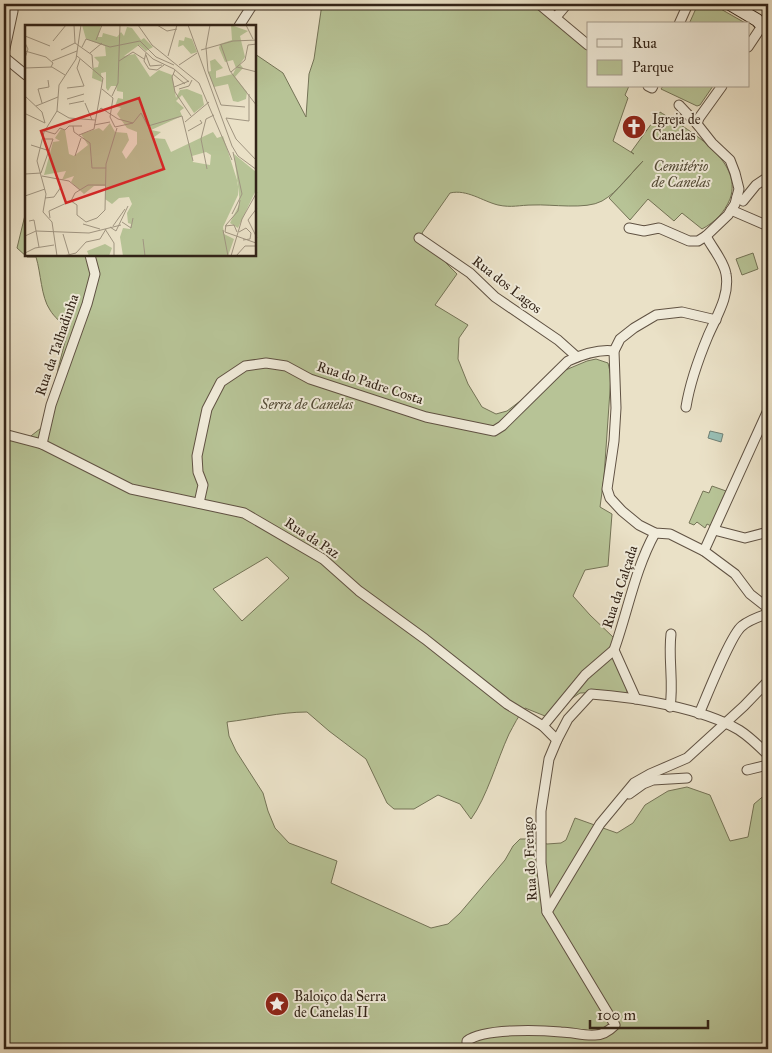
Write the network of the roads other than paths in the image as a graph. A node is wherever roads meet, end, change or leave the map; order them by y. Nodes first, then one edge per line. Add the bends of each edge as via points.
1 (13, 4) edge
2 (253, 4) edge
3 (539, 4) edge
4 (567, 4) edge
5 (688, 4) edge
6 (730, 4) edge
7 (556, 17) junction
8 (680, 22) edge
9 (240, 25) edge
10 (765, 29) edge
11 (587, 44) edge
12 (750, 45) edge
13 (4, 55) edge
14 (25, 74) edge
15 (721, 88) edge
16 (679, 105) dead end
17 (697, 124) junction
18 (768, 177) edge
19 (737, 197) junction
20 (731, 210) junction
21 (768, 226) edge
22 (629, 228) dead end
23 (706, 236) junction
24 (419, 238) dead end
25 (90, 256) edge
26 (716, 320) junction
27 (614, 351) junction
28 (577, 357) junction
29 (686, 407) dead end
30 (768, 410) edge
31 (4, 434) edge
32 (42, 444) junction
33 (199, 503) junction
34 (714, 530) junction
35 (655, 532) junction
36 (768, 532) edge
37 (704, 552) junction
38 (767, 611) edge
39 (671, 634) dead end
40 (614, 650) junction
41 (768, 681) edge
42 (636, 700) junction
43 (670, 706) junction
44 (699, 714) junction
45 (724, 724) junction
46 (543, 726) junction
47 (556, 740) junction
48 (768, 755) edge
49 (768, 765) edge
50 (747, 770) dead end
51 (687, 778) dead end
52 (623, 795) junction
53 (547, 912) junction
54 (467, 1049) edge

1 - 13 street
2 - 9 street
3 - 7 street
4 - 7 street
5 - 8 street
6 - 10 main road via 757,20
7 - 11 street
10 - 12 street
13 - 14 street
15 - 17 street
16 - 17 street
17 - 19 street via 730,160 739,189
18 - 19 street via 756,185 744,201
19 - 20 street
20 - 21 street
20 - 23 street
22 - 23 street via 644,231 659,228 689,241 698,241
23 - 26 street via 726,273 726,294
24 - 28 street, Rua dos Lagos via 470,273 495,297
25 - 32 street, Rua da Talhadinha via 95,274 51,405
26 - 27 street via 682,312 656,315 620,339
26 - 29 street via 689,385
27 - 28 street, Rua do Padre Costa
27 - 35 street via 616,408 607,489 622,512
28 - 33 street, Rua do Padre Costa via 568,361 494,431 426,417 310,379 286,366 266,363 245,366 221,382 206,409 197,456 203,485
30 - 34 street
31 - 32 street, Rua da Paz
32 - 33 street, Rua da Paz via 131,489
33 - 46 street, Rua da Paz via 244,512 323,558 359,591 507,704
34 - 36 street via 745,538
34 - 37 street
35 - 37 street via 670,534
35 - 40 street, Rua da Calçada
37 - 38 street via 735,574
38 - 44 street via 740,627
39 - 43 street via 673,692
40 - 42 street, Rua da Calçada
40 - 46 street via 585,675
41 - 45 street
42 - 43 street, Rua do Frengo
42 - 47 street, Rua do Frengo via 591,694 568,719
43 - 44 street, Rua do Frengo
44 - 45 street, Rua do Frengo
45 - 48 street, Rua do Frengo via 739,730
45 - 52 street via 687,758 634,783
46 - 47 street, Rua da Paz
47 - 53 street, Rua do Frengo via 549,759 541,811 541,863
49 - 50 street
51 - 52 street via 653,780
52 - 53 street via 600,824
53 - 54 street, Rua do Frengo via 615,1025 596,1035 487,1032 471,1037 467,1041

